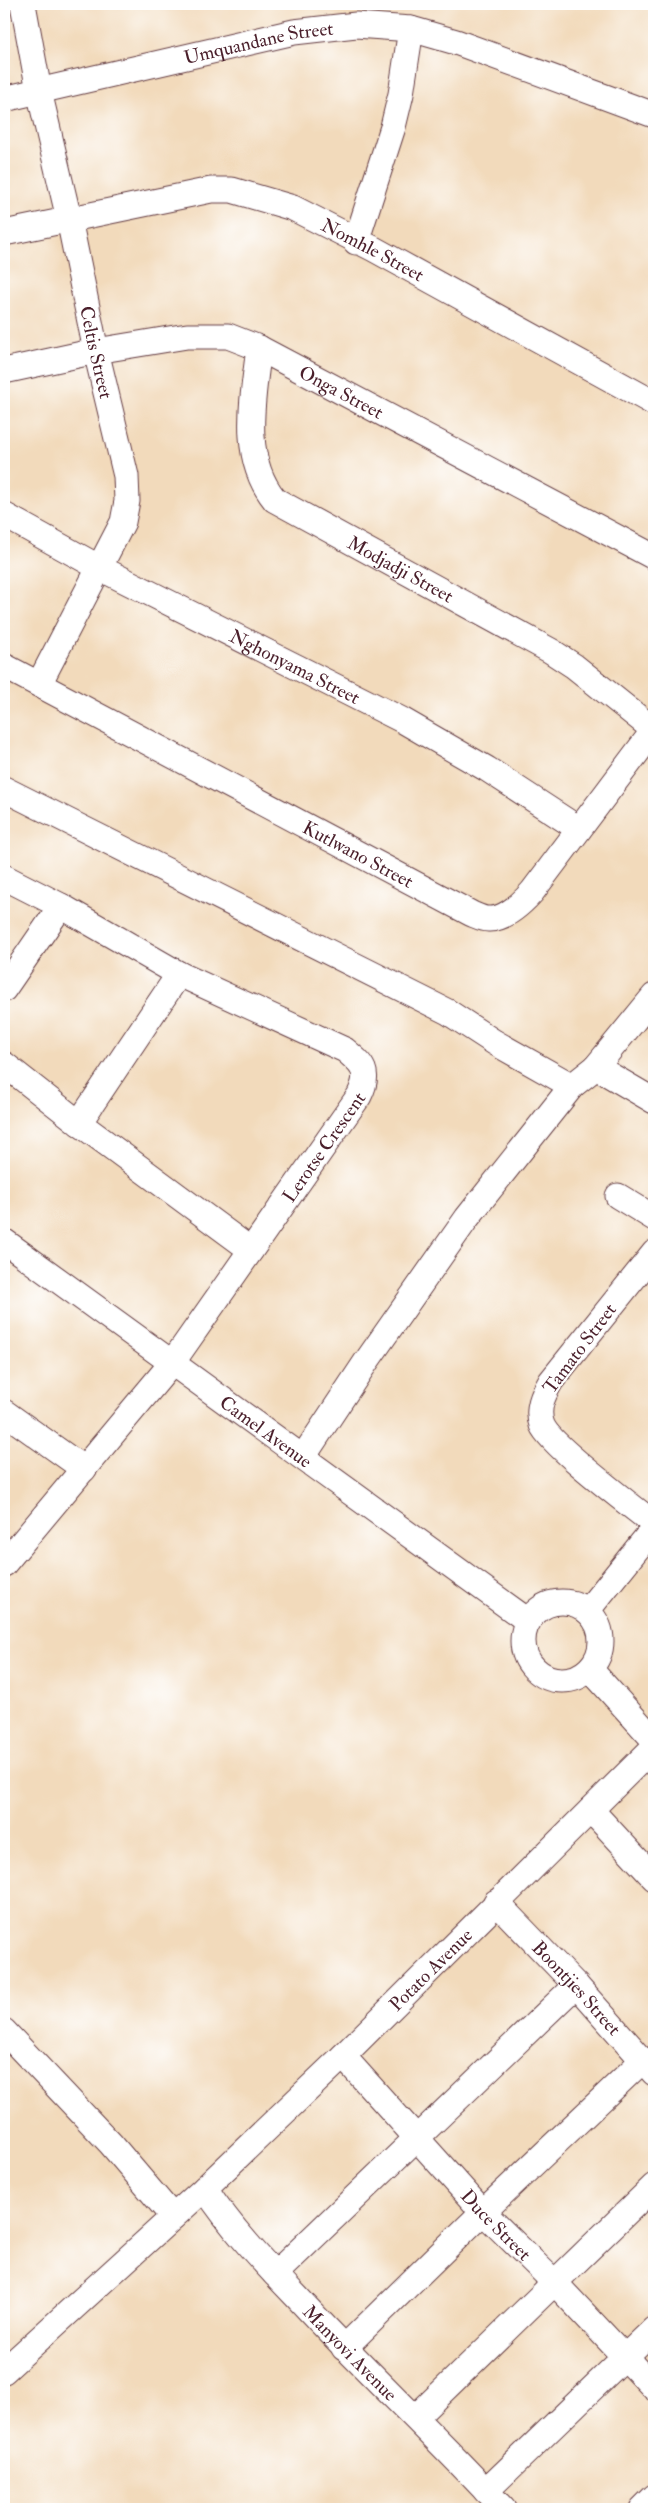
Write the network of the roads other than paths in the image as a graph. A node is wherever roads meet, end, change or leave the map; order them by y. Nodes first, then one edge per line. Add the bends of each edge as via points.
1 (23, 4) edge
2 (411, 29) junction
3 (39, 92) junction
4 (4, 99) edge
5 (654, 115) edge
6 (68, 219) junction
7 (4, 232) edge
8 (356, 242) junction
9 (260, 348) junction
10 (96, 351) junction
11 (4, 371) edge
12 (654, 403) edge
13 (4, 515) edge
14 (654, 557) edge
15 (100, 568) junction
16 (4, 666) edge
17 (40, 684) junction
18 (654, 730) edge
19 (4, 789) edge
20 (580, 829) junction
21 (4, 877) edge
22 (61, 906) junction
23 (179, 974) junction
24 (4, 989) edge
25 (654, 996) edge
26 (4, 1064) edge
27 (596, 1067) junction
28 (572, 1086) junction
29 (654, 1101) edge
30 (79, 1124) junction
31 (618, 1196) dead end
32 (654, 1218) edge
33 (4, 1241) edge
34 (251, 1250) junction
35 (654, 1253) edge
36 (172, 1363) junction
37 (4, 1412) edge
38 (303, 1457) junction
39 (84, 1469) junction
40 (654, 1526) edge
41 (4, 1564) edge
42 (587, 1611) junction
43 (528, 1621) junction
44 (590, 1669) junction
45 (654, 1740) edge
46 (654, 1747) edge
47 (591, 1810) junction
48 (654, 1878) edge
49 (496, 1902) junction
50 (576, 1985) junction
51 (4, 2031) edge
52 (343, 2056) junction
53 (648, 2068) edge
54 (416, 2138) junction
55 (654, 2186) edge
56 (205, 2188) junction
57 (483, 2212) junction
58 (173, 2217) junction
59 (275, 2274) junction
60 (555, 2283) junction
61 (654, 2329) edge
62 (344, 2348) junction
63 (624, 2358) junction
64 (4, 2371) edge
65 (654, 2388) edge
66 (416, 2417) junction
67 (486, 2491) junction
68 (654, 2497) edge
69 (503, 2509) edge
70 (642, 2509) edge

1 - 3 street, Celtis Street
2 - 3 street, Umquandane Street via 356,25 321,28
2 - 5 street, Umquandane Street via 456,42
2 - 8 street via 397,111
3 - 4 street, Umquandane Street
3 - 6 street, Celtis Street
6 - 7 street, Nomhle Street
6 - 8 street, Nomhle Street via 211,190 232,190 292,208
6 - 10 street, Celtis Street
8 - 12 street, Nomhle Street
9 - 10 street, Onga Street via 228,336 206,335
9 - 14 street, Onga Street
9 - 18 street, Modjadji Street via 253,400 254,452 257,470 275,500 552,651
10 - 11 street, Onga Street
10 - 15 street, Celtis Street via 126,476 127,501 123,522
13 - 15 street, Nghonyama Street
15 - 17 street, Celtis Street
15 - 20 street, Nghonyama Street via 411,725
16 - 17 street, Kutlwano Street
17 - 20 street, Kutlwano Street via 472,914 488,919 502,916 519,906
18 - 20 street, Kutlwano Street
19 - 28 street via 448,1012
21 - 22 street, Lerotse Crescent
22 - 23 street, Lerotse Crescent
22 - 24 street
23 - 30 street
23 - 34 street, Lerotse Crescent via 332,1043 356,1058 365,1073 359,1096
25 - 27 street
26 - 30 street
27 - 28 street
27 - 29 street
28 - 38 street via 467,1218
30 - 34 street
31 - 32 street
33 - 36 street, Camel Avenue
34 - 36 street, Lerotse Crescent
35 - 40 street, Tamato Street via 551,1381 541,1398 540,1412 542,1425 559,1446
36 - 38 street, Camel Avenue
36 - 39 street, Lerotse Crescent
37 - 39 street
38 - 43 street, Camel Avenue
39 - 41 street, Lerotse Crescent
40 - 42 street
42 - 43 street via 576,1604 550,1603 538,1609
42 - 44 street via 600,1632 601,1645 598,1658
43 - 44 street via 523,1630 524,1655 541,1675 566,1681
44 - 45 street
46 - 47 street, Potato Avenue
47 - 48 street
47 - 49 street, Potato Avenue
49 - 50 street, Boontjies Street
49 - 52 street, Potato Avenue
50 - 53 street, Boontjies Street
50 - 54 street
51 - 58 street via 111,2144
52 - 54 street, Duce Street
52 - 56 street, Potato Avenue
53 - 57 street
54 - 57 street, Duce Street
54 - 59 street
55 - 60 street
56 - 58 street, Potato Avenue
56 - 59 street, Manyovi Avenue via 235,2229
57 - 60 street, Duce Street
57 - 62 street
58 - 64 street, Potato Avenue
59 - 62 street, Manyovi Avenue
60 - 63 street, Duce Street
60 - 66 street
61 - 63 street
62 - 66 street, Manyovi Avenue
63 - 65 street, Duce Street
63 - 67 street
66 - 67 street, Manyovi Avenue
67 - 69 street, Manyovi Avenue
68 - 70 street

